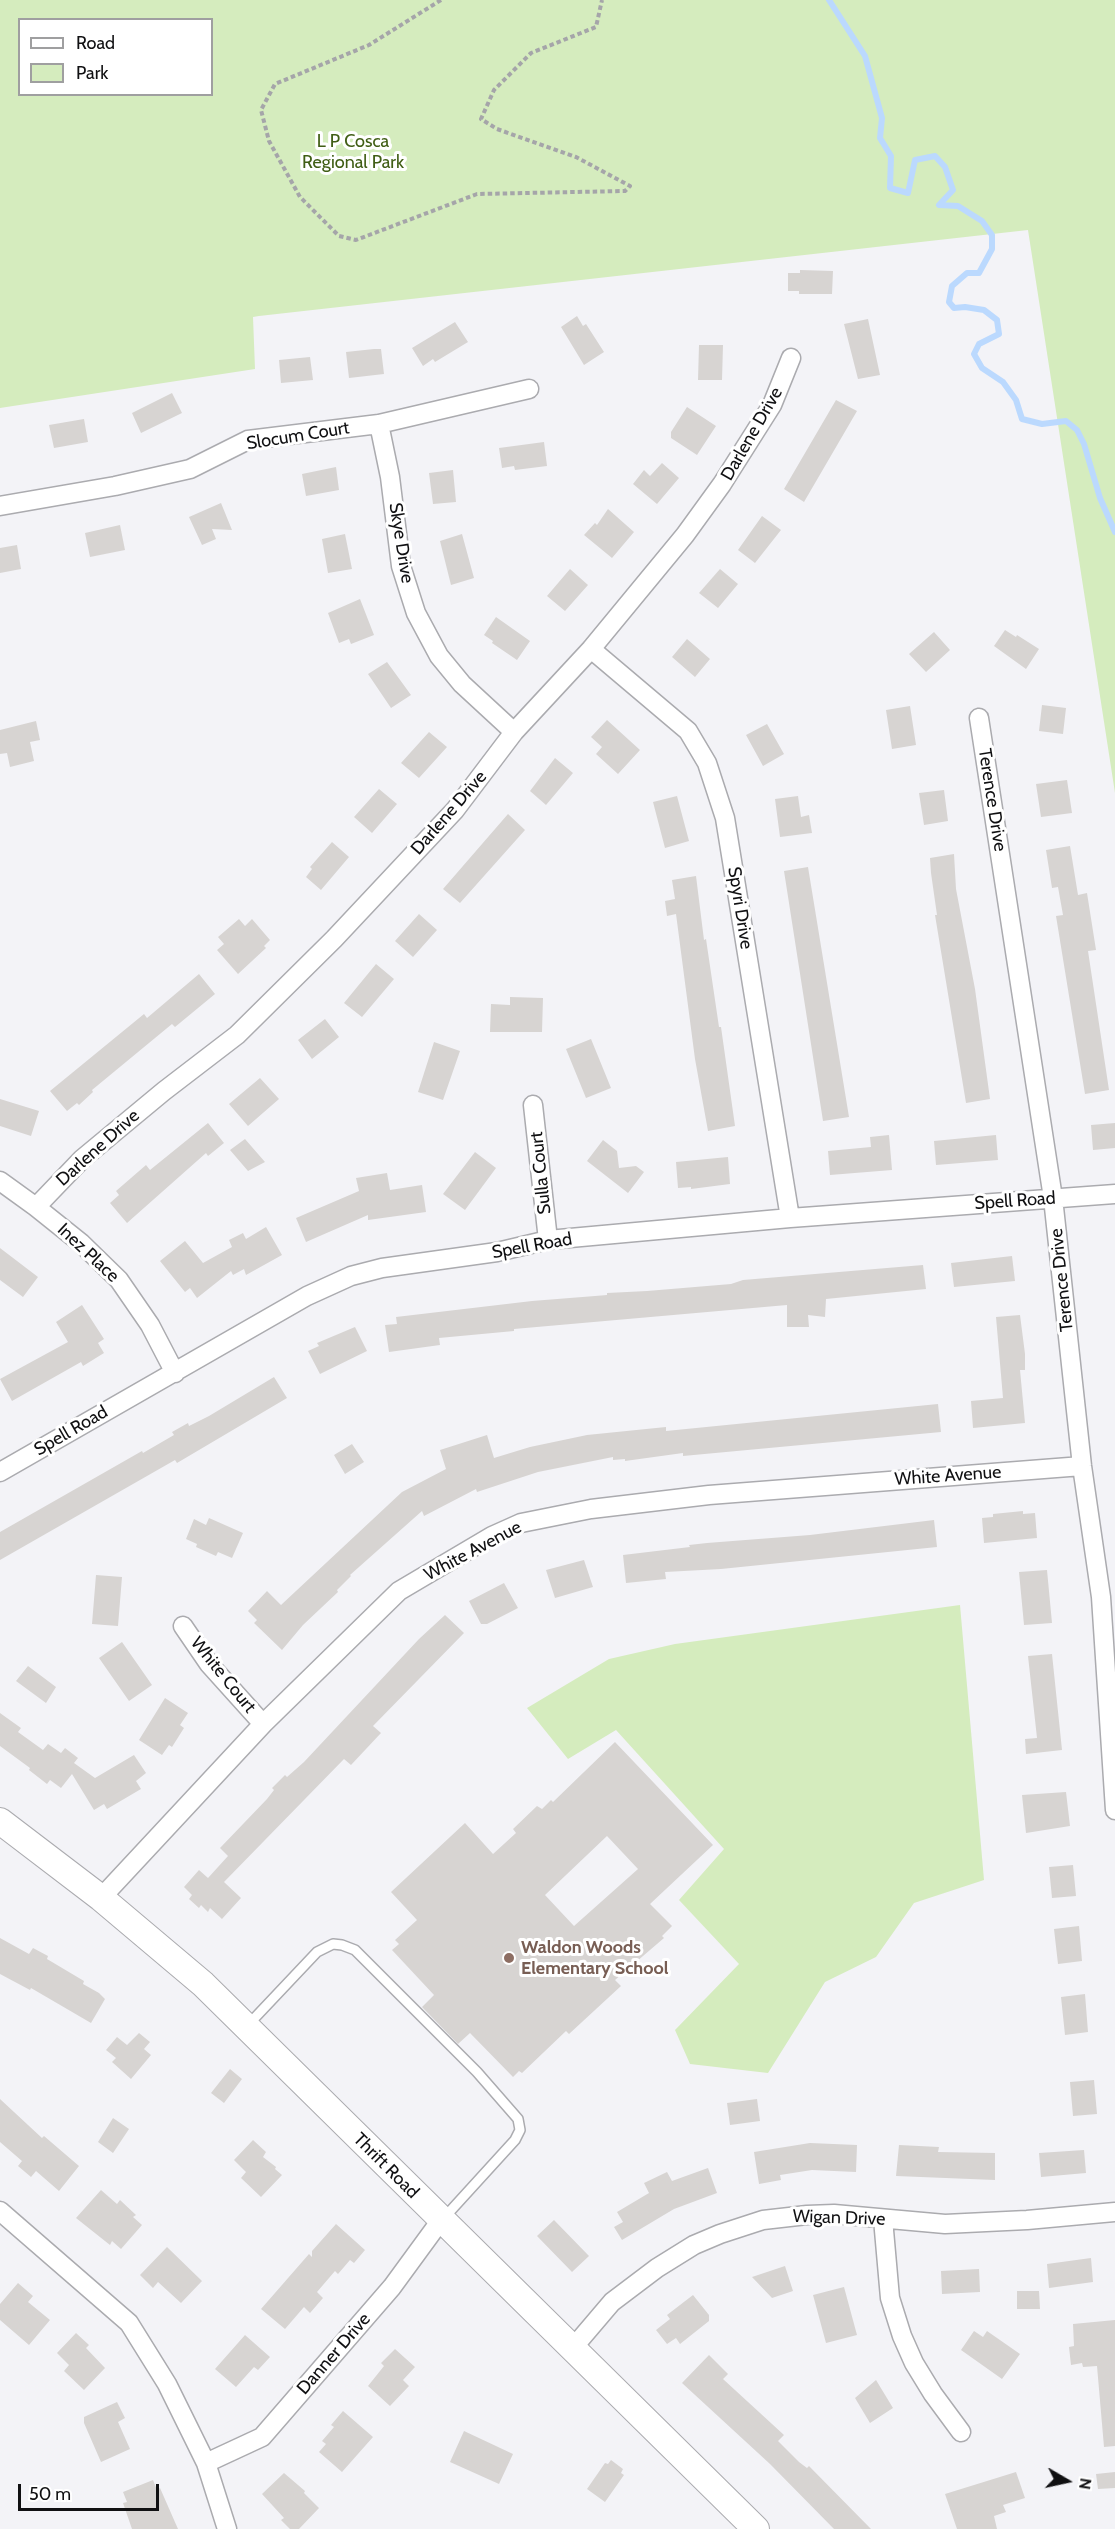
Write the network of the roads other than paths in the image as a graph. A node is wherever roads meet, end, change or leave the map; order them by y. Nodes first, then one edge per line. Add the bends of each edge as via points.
1 (791, 358) dead end
2 (529, 389) dead end
3 (379, 424) junction
4 (0, 506) edge
5 (591, 649) junction
6 (979, 718) dead end
7 (514, 732) junction
8 (533, 1105) dead end
9 (0, 1181) edge
10 (1115, 1194) edge
11 (1053, 1197) junction
12 (36, 1207) junction
13 (790, 1218) junction
14 (548, 1240) junction
15 (175, 1373) junction
16 (1082, 1466) junction
17 (0, 1472) edge
18 (183, 1626) dead end
19 (263, 1724) junction
20 (1115, 1810) edge
21 (0, 1821) edge
22 (101, 1898) junction
23 (246, 2027) junction
24 (0, 2211) edge
25 (1115, 2212) edge
26 (883, 2219) junction
27 (441, 2220) junction
28 (572, 2349) junction
29 (961, 2432) dead end
30 (206, 2463) junction
31 (227, 2529) edge
32 (756, 2529) edge

1 - 5 street, Darlene Drive via 772,405 722,484
2 - 3 street, Slocum Court
3 - 4 street, Slocum Court via 248,440 189,469
3 - 7 street, Skye Drive via 401,566 416,613 440,656 462,684
5 - 7 street, Darlene Drive
5 - 13 street, Spyri Drive via 688,731 708,763 725,818
6 - 11 street, Terence Drive
7 - 12 street, Darlene Drive via 455,810 285,988 237,1035 82,1159
8 - 14 street, Sulla Court
9 - 12 street, Inez Place
10 - 11 street, Spell Road
11 - 13 street, Spell Road
11 - 16 street, Terence Drive
12 - 15 street, Inez Place via 105,1263 150,1325
13 - 14 street, Spell Road
14 - 15 street, Spell Road via 351,1276 307,1296
15 - 17 street, Spell Road
16 - 19 street, White Avenue via 709,1495 591,1509 521,1523 399,1591
16 - 20 street, Terence Drive via 1101,1597
18 - 19 street, White Court via 209,1664
19 - 22 street, White Avenue
21 - 22 street, Thrift Road
22 - 23 street, Thrift Road via 203,1983
23 - 27 street, Thrift Road
23 - 27 lane via 317,1952 333,1944 355,1950 477,2072 518,2119 520,2130 515,2140
24 - 30 street via 129,2323 167,2384
25 - 26 street, Wigan Drive via 945,2224
26 - 28 street, Wigan Drive via 807,2215 763,2220 720,2234 694,2245 636,2282 612,2302
26 - 29 street via 890,2298 902,2336 933,2394
27 - 28 street, Thrift Road
27 - 30 street, Danner Drive via 392,2287 262,2437
28 - 32 street, Thrift Road
30 - 31 street

